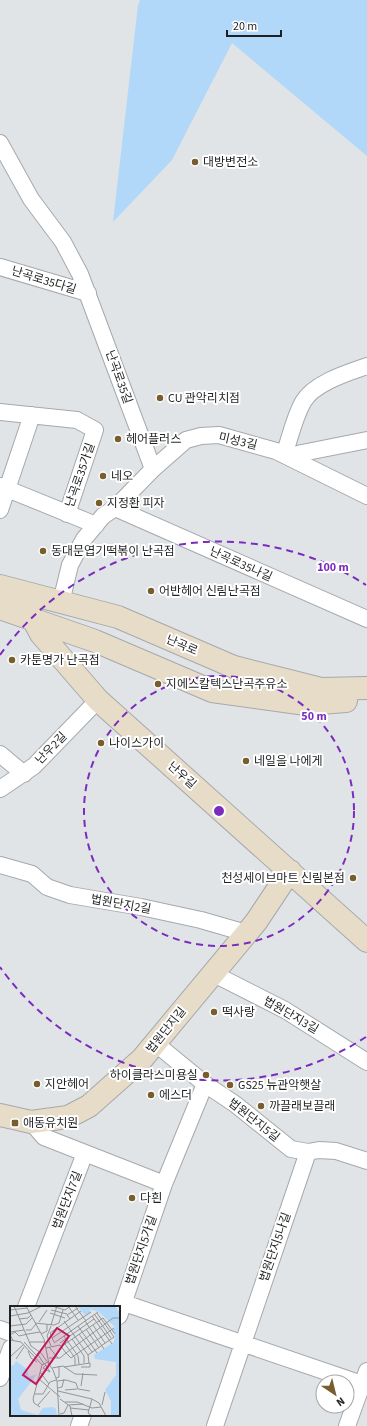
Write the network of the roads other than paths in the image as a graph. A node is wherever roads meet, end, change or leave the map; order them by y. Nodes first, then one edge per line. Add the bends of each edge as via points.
1 (1, 149) edge
2 (0, 267) edge
3 (88, 293) junction
4 (367, 366) edge
5 (0, 412) edge
6 (32, 415) junction
7 (367, 440) edge
8 (286, 456) junction
9 (153, 469) junction
10 (3, 487) edge
11 (367, 496) edge
12 (114, 508) junction
13 (0, 510) edge
14 (67, 514) junction
15 (96, 525) junction
16 (10, 588) edge
17 (61, 602) junction
18 (0, 608) edge
19 (367, 619) edge
20 (33, 620) junction
21 (367, 688) edge
22 (98, 700) junction
23 (367, 700) edge
24 (0, 754) edge
25 (24, 774) junction
26 (0, 789) edge
27 (0, 865) edge
28 (290, 871) junction
29 (246, 933) junction
30 (367, 941) edge
31 (212, 973) junction
32 (155, 1043) junction
33 (367, 1062) edge
34 (205, 1084) junction
35 (1, 1118) edge
36 (31, 1122) junction
37 (308, 1152) junction
38 (85, 1153) junction
39 (367, 1161) edge
40 (164, 1184) junction
41 (26, 1306) edge
42 (121, 1310) edge
43 (0, 1329) edge
44 (10, 1333) edge
45 (242, 1343) junction
46 (10, 1351) edge
47 (364, 1377) edge
48 (0, 1378) edge
49 (83, 1416) edge
50 (79, 1426) edge
51 (215, 1426) edge
52 (347, 1426) edge

1 - 3 street, 난곡로35길 via 31,199 64,242
2 - 3 street, 난곡로35다길
3 - 9 street, 난곡로35길
4 - 8 street via 317,388 308,395 302,403 293,427
5 - 6 street, 난곡로35가길
6 - 10 street
6 - 14 street, 난곡로35가길 via 77,420 96,430
7 - 8 street
8 - 9 street, 미성3길 via 219,435 201,436 186,440
8 - 11 street, 미성3길
9 - 12 street
10 - 13 street
10 - 14 street, 난곡로35가길
12 - 15 street
12 - 19 street, 난곡로35나길
14 - 15 street, 난곡로35가길
15 - 17 street via 84,539 70,564
16 - 17 street, 난곡로
16 - 20 street, 난우길
17 - 21 street, 난곡로 via 118,617 234,667 321,689
18 - 20 street
20 - 22 street, 난우길 via 41,634
20 - 23 street via 95,641 212,691 306,704
22 - 25 street, 난우2길
22 - 28 street, 난우길
24 - 25 street
25 - 26 street, 난우2길
27 - 29 street, 법원단지2길 via 32,874 47,887 70,895 141,907
28 - 29 street, 법원단지길
28 - 30 street, 난우길
29 - 31 street, 법원단지길
31 - 32 street, 법원단지길
31 - 33 street, 법원단지3길 via 285,1010
32 - 34 street, 법원단지5길
32 - 36 street, 법원단지길 via 142,1059 89,1106 68,1116
34 - 37 street, 법원단지5길 via 291,1149
34 - 40 street, 법원단지5가길
35 - 36 street, 법원단지길
36 - 38 street via 44,1137
37 - 39 street, 법원단지5길 via 336,1151
37 - 45 street, 법원단지5나길
38 - 40 street
38 - 41 street, 법원단지7길
40 - 42 street, 법원단지5가길
42 - 45 street
43 - 44 street
45 - 47 street
45 - 51 street, 법원단지5나길
46 - 48 street
47 - 52 street
49 - 50 street

